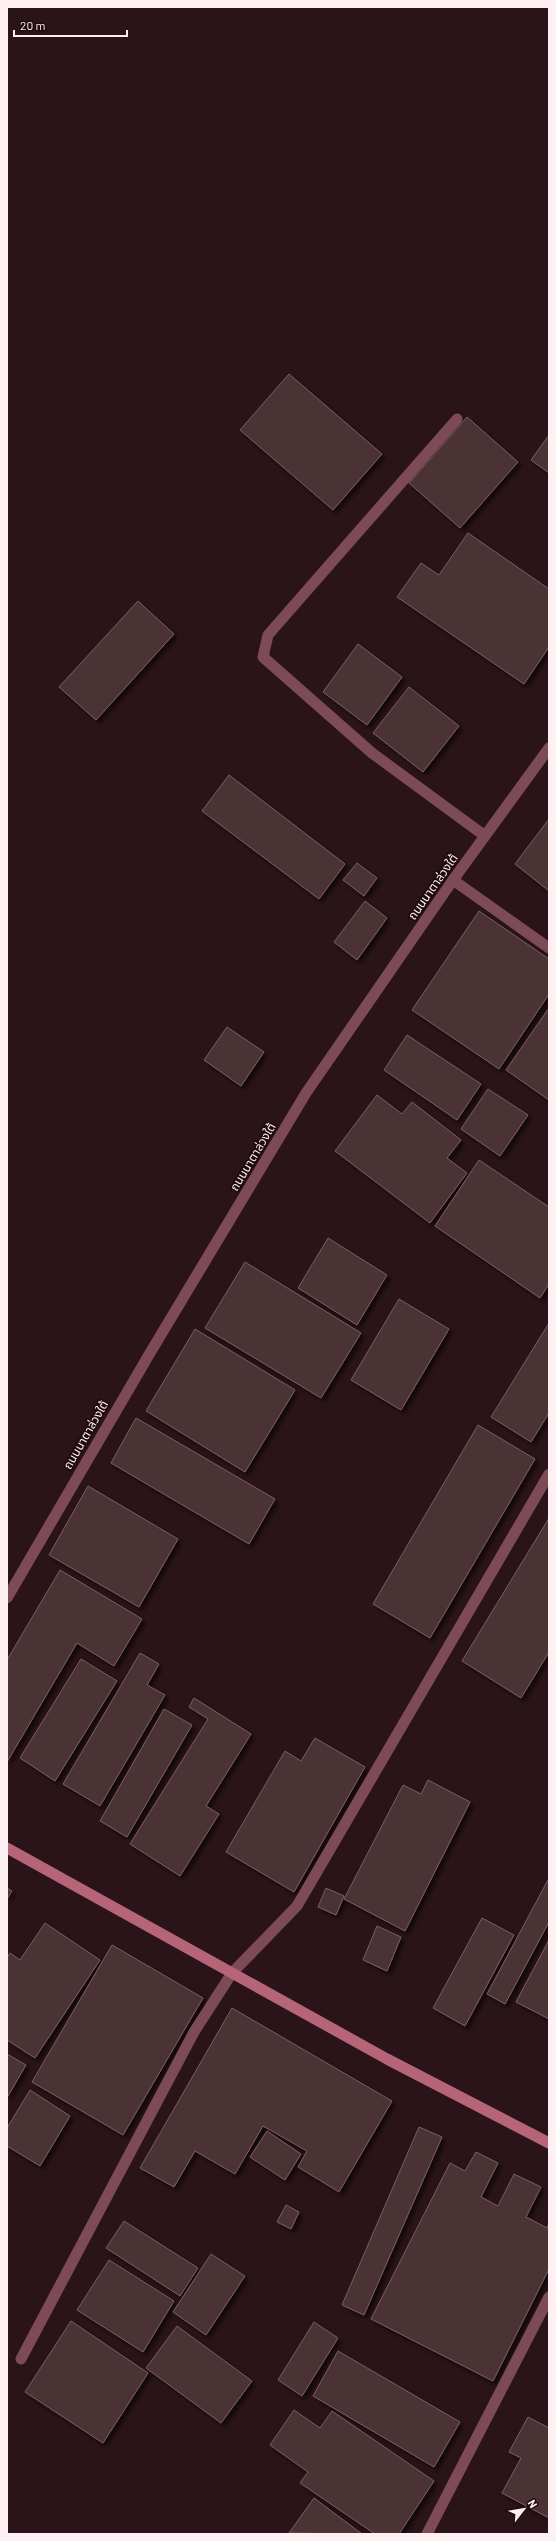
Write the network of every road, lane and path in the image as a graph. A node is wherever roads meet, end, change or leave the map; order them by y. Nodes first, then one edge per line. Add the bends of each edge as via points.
1 (457, 419) dead end
2 (549, 748) edge
3 (485, 836) junction
4 (453, 880) junction
5 (549, 948) edge
6 (549, 1474) edge
7 (7, 1598) edge
8 (7, 1848) edge
9 (232, 1973) junction
10 (549, 2143) edge
11 (549, 2297) edge
12 (21, 2358) dead end
13 (427, 2534) edge

1 - 3 street via 268,635 263,657 372,753
2 - 3 street, ถนนนาตาล่วงใต้
3 - 4 street, ถนนนาตาล่วงใต้
4 - 5 street
4 - 7 street, ถนนนาตาล่วงใต้ via 306,1093
6 - 9 street via 297,1906
8 - 9 main road
9 - 10 main road via 387,2059
9 - 12 street via 194,2032
11 - 13 street

